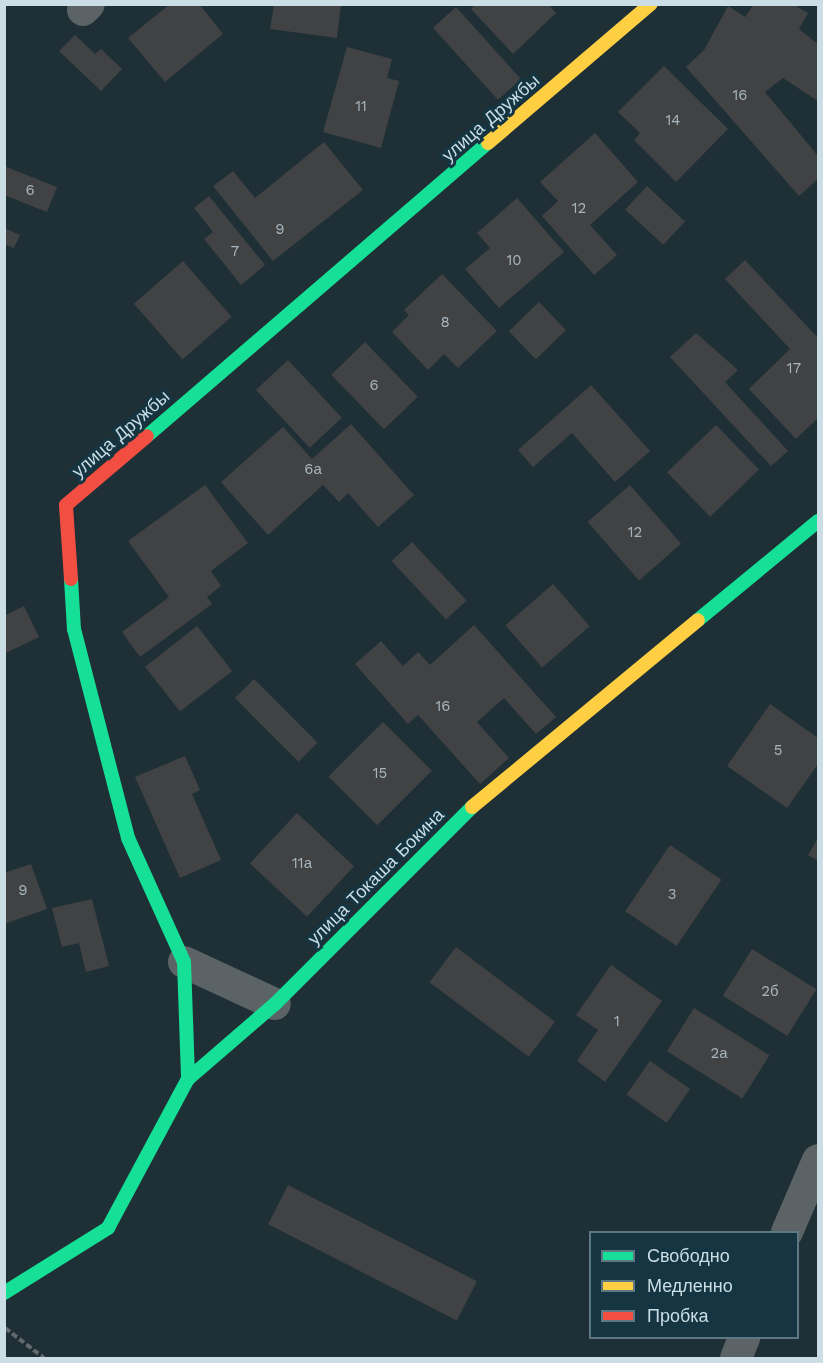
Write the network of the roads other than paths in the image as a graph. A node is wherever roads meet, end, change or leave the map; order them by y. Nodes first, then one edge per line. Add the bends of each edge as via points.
1 (651, 4) edge
2 (819, 521) edge
3 (184, 962) junction
4 (275, 1004) junction
5 (188, 1079) junction
6 (819, 1160) edge
7 (788, 1231) edge
8 (4, 1293) edge
9 (744, 1339) edge
10 (736, 1359) edge

1 - 3 street, улица Дружбы via 66,505 74,630 128,838
2 - 4 street, улица Токаша Бокина via 465,813
3 - 4 street
3 - 5 street, улица Дружбы
4 - 5 street, улица Токаша Бокина
5 - 8 street, улица Токаша Бокина via 108,1228
6 - 7 street
9 - 10 street

